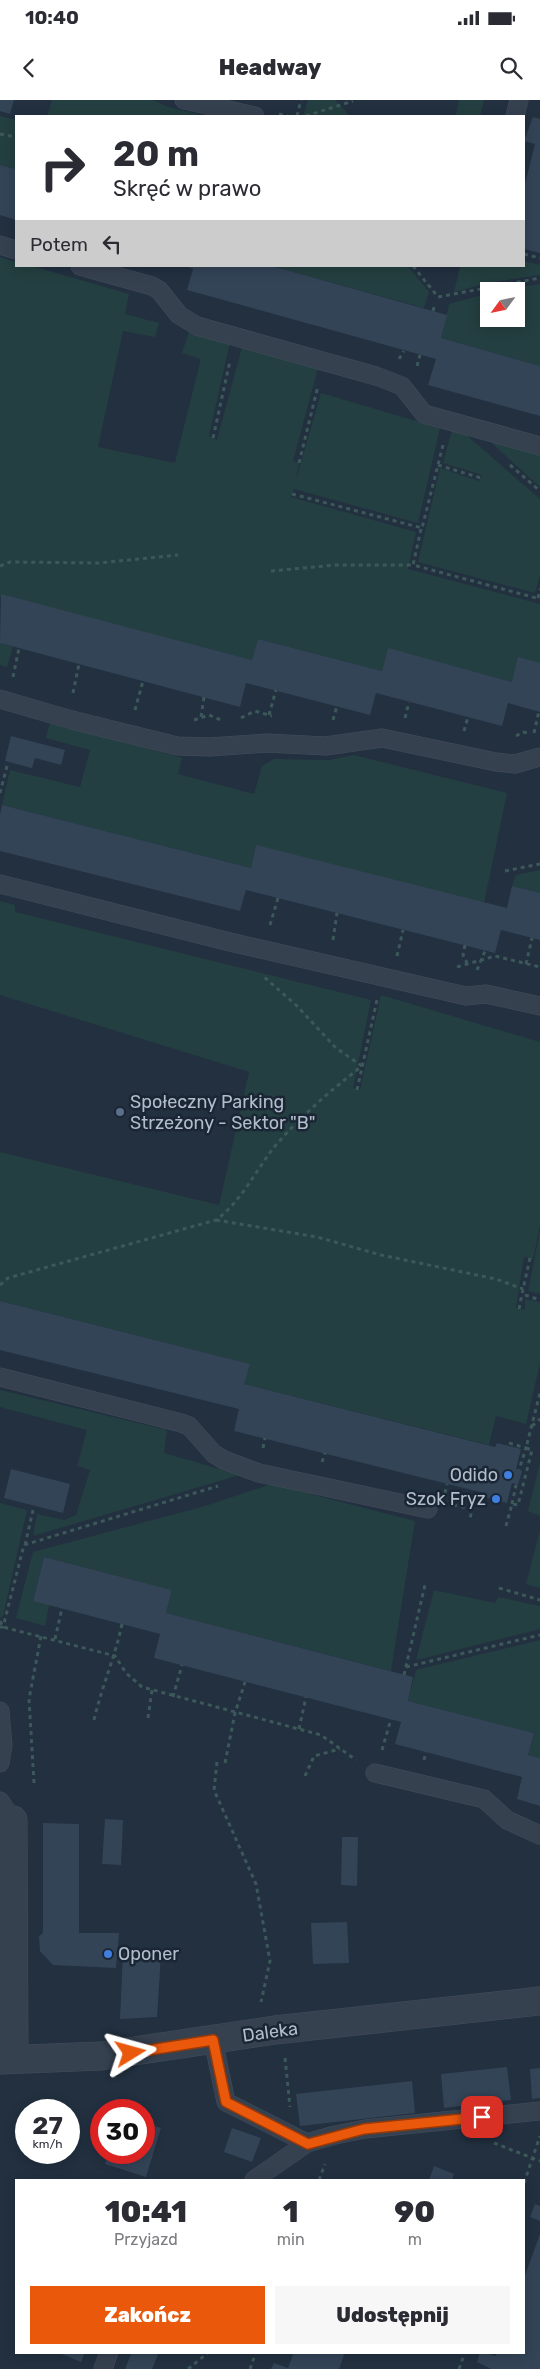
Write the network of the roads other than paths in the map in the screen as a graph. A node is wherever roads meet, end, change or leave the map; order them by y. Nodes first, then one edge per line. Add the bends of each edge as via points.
1 (184, 100) edge
2 (519, 100) edge
3 (250, 115) edge
4 (514, 115) edge
5 (0, 245) edge
6 (15, 250) edge
7 (84, 267) edge
8 (540, 446) edge
9 (0, 699) edge
10 (540, 758) edge
11 (0, 884) edge
12 (540, 1006) edge
13 (0, 1377) edge
14 (428, 1509) dead end
15 (0, 1711) edge
16 (0, 1763) edge
17 (375, 1774) road end
18 (6, 1811) edge
19 (540, 1835) edge
20 (540, 2000) edge
21 (213, 2040) junction
22 (7, 2060) edge
23 (540, 2111) edge
24 (300, 2140) junction
25 (255, 2179) edge
26 (108, 2354) edge
27 (103, 2369) edge

1 - 3 lane
2 - 4 lane
5 - 6 lane
7 - 8 lane via 152,286 179,315 197,326 376,376 402,386 424,414
9 - 10 lane via 177,746 267,743 326,746 382,738 496,762 515,764
11 - 12 lane via 466,996 486,994
13 - 14 lane via 181,1423 189,1426 214,1454 259,1473
15 - 16 lane via 3,1745
17 - 19 lane via 484,1799 507,1820
18 - 22 street
20 - 21 street, Daleka via 274,2030
21 - 22 street, Daleka via 101,2056
21 - 24 lane via 226,2102
23 - 24 lane via 364,2129
24 - 25 lane
26 - 27 lane

